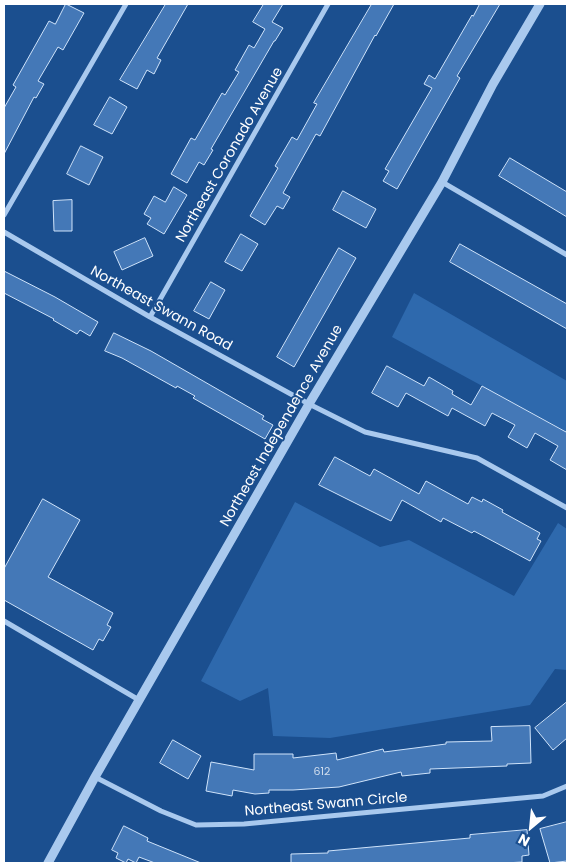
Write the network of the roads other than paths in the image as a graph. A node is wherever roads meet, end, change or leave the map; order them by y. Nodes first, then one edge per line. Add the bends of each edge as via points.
1 (126, 4) edge
2 (328, 4) edge
3 (540, 4) edge
4 (442, 182) junction
5 (4, 215) edge
6 (4, 232) edge
7 (567, 256) edge
8 (150, 317) junction
9 (309, 404) junction
10 (567, 508) edge
11 (4, 622) edge
12 (139, 700) junction
13 (95, 777) junction
14 (567, 786) edge
15 (48, 863) edge

1 - 5 street
2 - 8 street, Northeast Coronado Avenue
3 - 4 street, Northeast Independence Avenue via 493,84
4 - 7 street
4 - 9 street, Northeast Independence Avenue
6 - 8 street, Northeast Swann Road
8 - 9 street, Northeast Swann Road
9 - 10 street via 365,432 476,458
9 - 12 street, Northeast Independence Avenue
11 - 12 street
12 - 13 street, Northeast Independence Avenue
13 - 14 street, Northeast Swann Circle via 196,825 244,824 543,796
13 - 15 street, Northeast Independence Avenue

